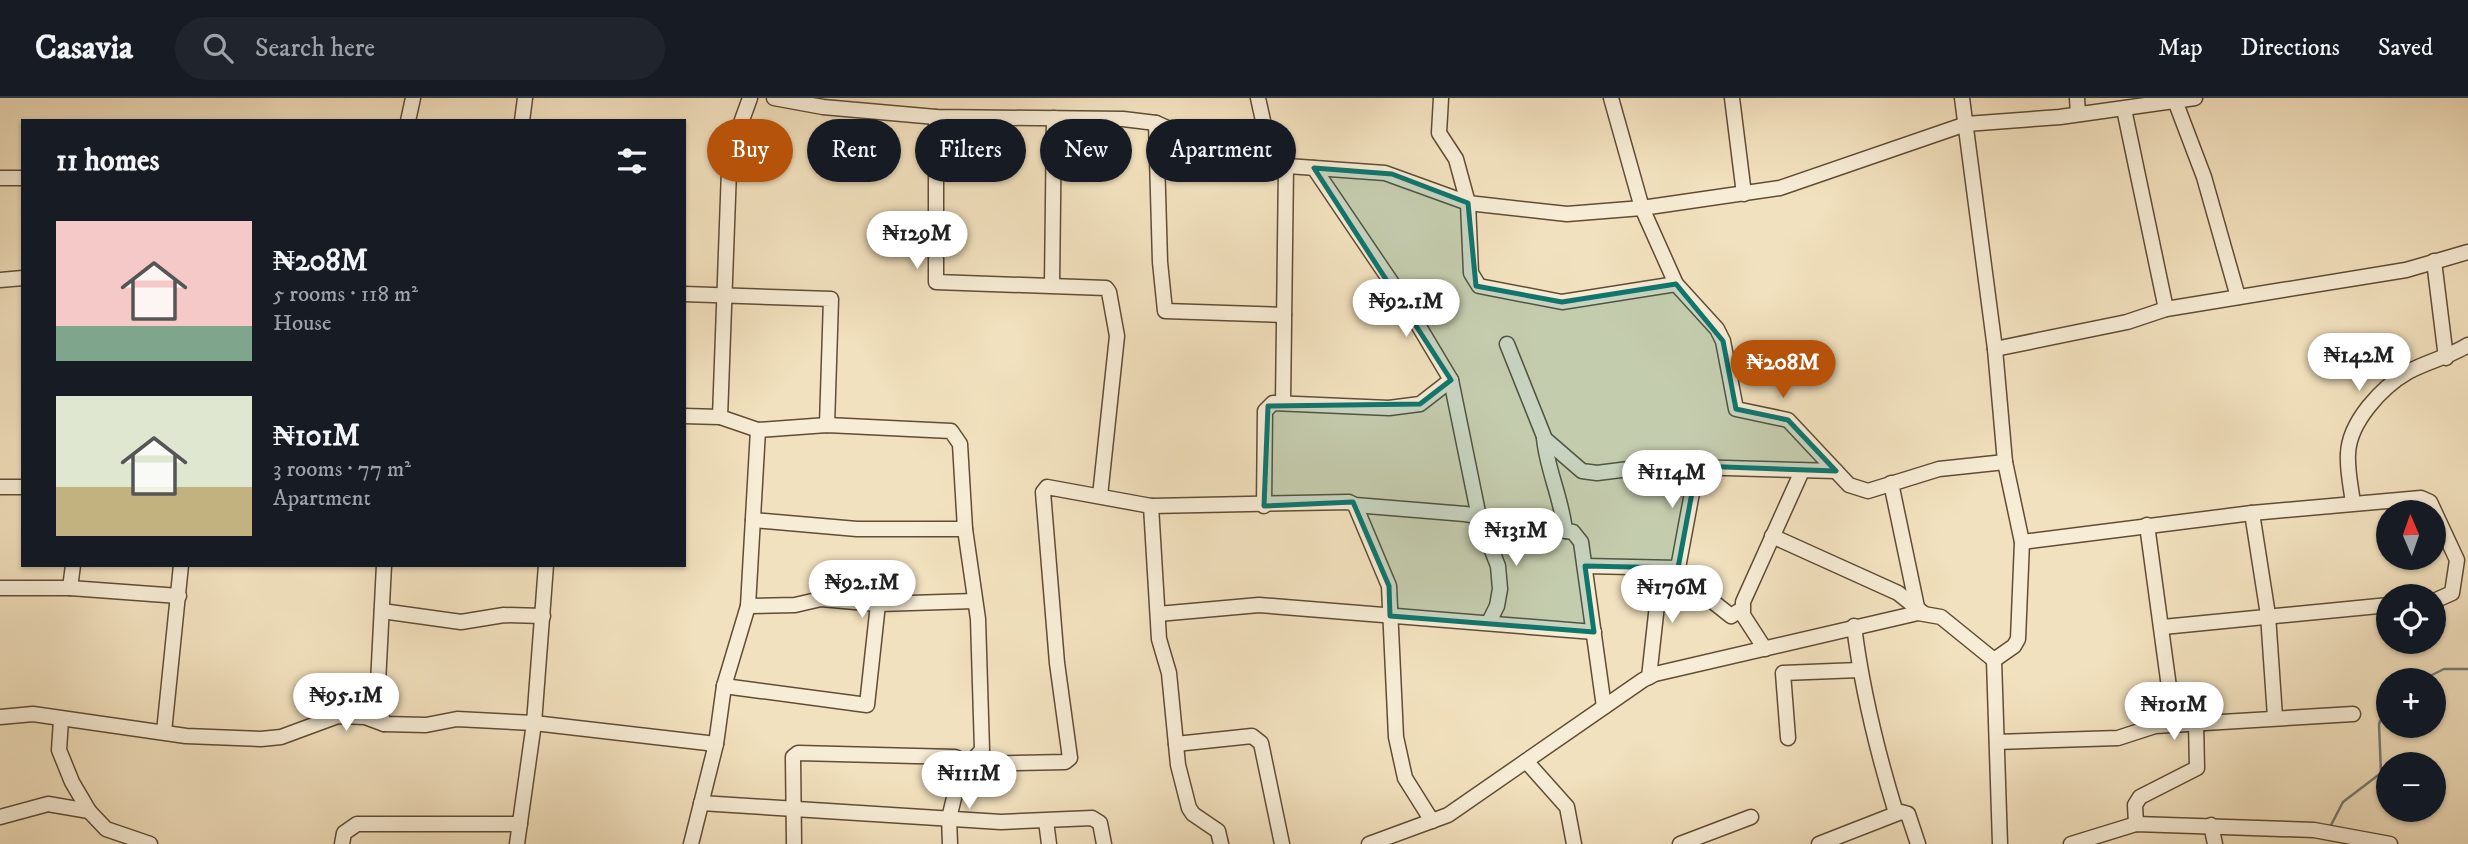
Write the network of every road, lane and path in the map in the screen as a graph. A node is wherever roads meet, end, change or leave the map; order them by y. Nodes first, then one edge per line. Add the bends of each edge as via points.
1 (413, 98) edge
2 (525, 98) edge
3 (750, 98) edge
4 (774, 98) edge
5 (1258, 98) edge
6 (1441, 98) edge
7 (1611, 98) edge
8 (1732, 98) edge
9 (1962, 98) edge
10 (2077, 98) edge
11 (2195, 98) edge
12 (2175, 101) edge
13 (2124, 109) junction
14 (2078, 114) junction
15 (936, 117) junction
16 (1054, 118) junction
17 (408, 119) edge
18 (522, 119) edge
19 (1265, 119) edge
20 (1146, 122) edge
21 (1966, 124) junction
22 (1296, 167) edge
23 (1314, 168) junction
24 (0, 178) edge
25 (21, 178) edge
26 (1158, 182) edge
27 (1280, 182) edge
28 (1744, 194) junction
29 (1468, 202) junction
30 (1642, 208) junction
31 (2468, 252) edge
32 (2434, 261) junction
33 (21, 278) edge
34 (0, 280) edge
35 (1676, 284) junction
36 (1052, 285) junction
37 (686, 295) edge
38 (722, 296) junction
39 (2238, 297) junction
40 (2166, 309) junction
41 (1284, 315) junction
42 (1507, 344) dead end
43 (2468, 345) edge
44 (1996, 349) junction
45 (2446, 358) junction
46 (1451, 380) junction
47 (1283, 403) junction
48 (686, 416) edge
49 (720, 417) junction
50 (827, 425) junction
51 (758, 430) junction
52 (1544, 437) junction
53 (2005, 462) junction
54 (1697, 467) junction
55 (1802, 471) junction
56 (1836, 471) junction
57 (1891, 483) junction
58 (21, 486) edge
59 (0, 488) edge
60 (1100, 496) junction
61 (2353, 503) junction
62 (1356, 505) junction
63 (1151, 506) junction
64 (1264, 506) junction
65 (2252, 513) junction
66 (1479, 517) junction
67 (753, 520) junction
68 (2147, 525) junction
69 (965, 529) junction
70 (1565, 531) junction
71 (1772, 536) junction
72 (2022, 542) junction
73 (2463, 558) edge
74 (1585, 566) junction
75 (73, 567) edge
76 (181, 567) edge
77 (384, 567) edge
78 (546, 567) edge
79 (1667, 569) junction
80 (0, 588) edge
81 (70, 588) junction
82 (179, 596) junction
83 (2446, 596) edge
84 (975, 601) junction
85 (878, 604) junction
86 (748, 606) junction
87 (2376, 606) edge
88 (1742, 609) junction
89 (1920, 610) junction
90 (382, 611) junction
91 (1158, 614) junction
92 (2268, 615) junction
93 (1390, 616) junction
94 (543, 617) junction
95 (1489, 622) junction
96 (1854, 626) junction
97 (2163, 627) junction
98 (1594, 632) junction
99 (1765, 649) junction
100 (1994, 660) junction
101 (1859, 670) junction
102 (1649, 677) junction
103 (724, 686) junction
104 (1604, 707) junction
105 (2353, 714) dead end
106 (0, 717) edge
107 (2275, 717) junction
108 (61, 720) junction
109 (534, 723) junction
110 (2196, 723) junction
111 (384, 724) junction
112 (2174, 724) junction
113 (164, 732) junction
114 (1788, 738) dead end
115 (1997, 742) junction
116 (716, 744) junction
117 (1176, 744) junction
118 (955, 757) junction
119 (1526, 761) junction
120 (971, 764) junction
121 (960, 774) junction
122 (701, 803) junction
123 (794, 808) junction
124 (89, 811) junction
125 (1896, 813) junction
126 (0, 817) edge
127 (1751, 817) dead end
128 (948, 818) junction
129 (1046, 821) junction
130 (1432, 821) junction
131 (520, 824) junction
132 (2136, 824) junction
133 (2211, 825) junction
134 (2385, 842) edge
135 (150, 844) edge
136 (342, 844) edge
137 (517, 844) edge
138 (691, 844) edge
139 (794, 844) edge
140 (950, 844) edge
141 (1049, 844) edge
142 (1104, 844) edge
143 (1222, 844) edge
144 (1282, 844) edge
145 (1369, 844) edge
146 (1574, 844) edge
147 (1680, 844) edge
148 (1819, 844) edge
149 (1918, 844) edge
150 (2000, 844) edge
151 (2071, 844) edge
152 (2215, 844) edge

1 - 17 street
2 - 18 street
3 - 38 street via 729,170
4 - 15 street
5 - 19 street
6 - 29 street via 1439,133 1456,159
7 - 30 street
8 - 28 street
9 - 21 street
10 - 14 street
11 - 12 street
12 - 13 street
12 - 39 street via 2204,177
13 - 14 street
13 - 40 street
14 - 21 street
15 - 16 street
15 - 36 street via 936,282
16 - 20 street
16 - 36 street
21 - 28 street via 1780,188
21 - 44 street
22 - 23 street
23 - 29 street via 1392,174
23 - 46 street
24 - 25 street
26 - 41 street via 1165,311
27 - 41 street
28 - 30 street
29 - 30 street via 1567,214
29 - 35 street via 1471,273 1479,286 1562,302
30 - 35 street
31 - 32 street
32 - 39 street via 2406,270
32 - 45 street
33 - 34 street
35 - 56 street via 1723,341 1736,408 1788,420
36 - 60 street via 1109,292 1117,336
37 - 38 street
38 - 49 street
38 - 50 street via 831,299
39 - 40 street
40 - 44 street via 2127,322
41 - 47 street
42 - 52 street
43 - 45 street
44 - 53 street
45 - 61 street via 2404,375 2367,410 2348,453
46 - 47 street via 1420,404 1389,408
46 - 66 street
47 - 64 street via 1273,403 1265,411
48 - 49 street
49 - 51 street
50 - 51 street
50 - 69 street via 951,431 960,444
51 - 67 street
52 - 54 street via 1590,473
52 - 70 street
53 - 57 street via 1939,469
53 - 72 street
54 - 55 street
54 - 79 street via 1681,565
55 - 56 street
55 - 71 street
56 - 57 street via 1858,489 1868,491
57 - 89 street
58 - 59 street
60 - 63 street
60 - 120 street via 1047,488 1043,492 1070,758 1065,762
61 - 65 street
61 - 73 street via 2425,499
62 - 64 street
62 - 66 street
62 - 93 street via 1389,586
63 - 64 street
63 - 91 street
65 - 68 street
65 - 92 street
66 - 70 street
66 - 95 street via 1498,566 1500,589
67 - 69 street via 857,529
67 - 86 street
68 - 72 street
68 - 97 street
69 - 84 street
70 - 74 street via 1581,542
71 - 88 street
71 - 89 street via 1898,593
72 - 100 street via 2018,639
73 - 83 street via 2452,593
74 - 79 street
74 - 98 street
75 - 81 street
76 - 82 street
77 - 90 street
78 - 94 street
79 - 88 street via 1731,616
79 - 102 street
80 - 81 street
81 - 82 street
82 - 113 street
84 - 85 street
84 - 120 street via 982,750
85 - 86 street via 821,599
85 - 103 street via 867,705
86 - 103 street
87 - 92 street
88 - 99 street
89 - 96 street
89 - 100 street via 1941,617
90 - 94 street via 461,622 504,615
90 - 111 street via 377,704
91 - 93 street via 1249,605
91 - 117 street
92 - 97 street
92 - 107 street
93 - 95 street
93 - 130 street via 1396,737 1408,787
94 - 109 street
95 - 98 street
96 - 99 street
96 - 101 street
97 - 112 street
98 - 104 street
99 - 102 street
100 - 115 street
101 - 114 street via 1783,673
101 - 125 street
102 - 104 street
103 - 116 street
104 - 119 street
105 - 107 street
106 - 108 street via 33,714
107 - 110 street
108 - 113 street
108 - 124 street via 59,750
109 - 111 street via 457,719 426,725
109 - 116 street
109 - 131 street
110 - 112 street
110 - 132 street via 2197,768 2140,797 2135,805
111 - 113 street via 365,717 338,716 281,737 261,739
112 - 115 street via 2118,738
115 - 150 street
116 - 122 street
117 - 143 street via 1189,808 1218,831
117 - 144 street via 1257,738
118 - 120 street
118 - 121 street
118 - 123 street via 798,753 793,757
119 - 130 street via 1448,815
119 - 146 street via 1567,807
120 - 121 street
121 - 128 street
122 - 123 street
122 - 138 street
123 - 128 street
123 - 139 street
124 - 126 street via 48,804
124 - 135 street via 106,828
125 - 148 street
125 - 149 street via 1908,814
127 - 147 street
128 - 129 street
128 - 140 street
129 - 141 street
129 - 142 street via 1097,819
130 - 145 street
131 - 136 street via 357,824 344,832
131 - 137 street
132 - 133 street
132 - 151 street
133 - 134 street via 2314,830
133 - 152 street

